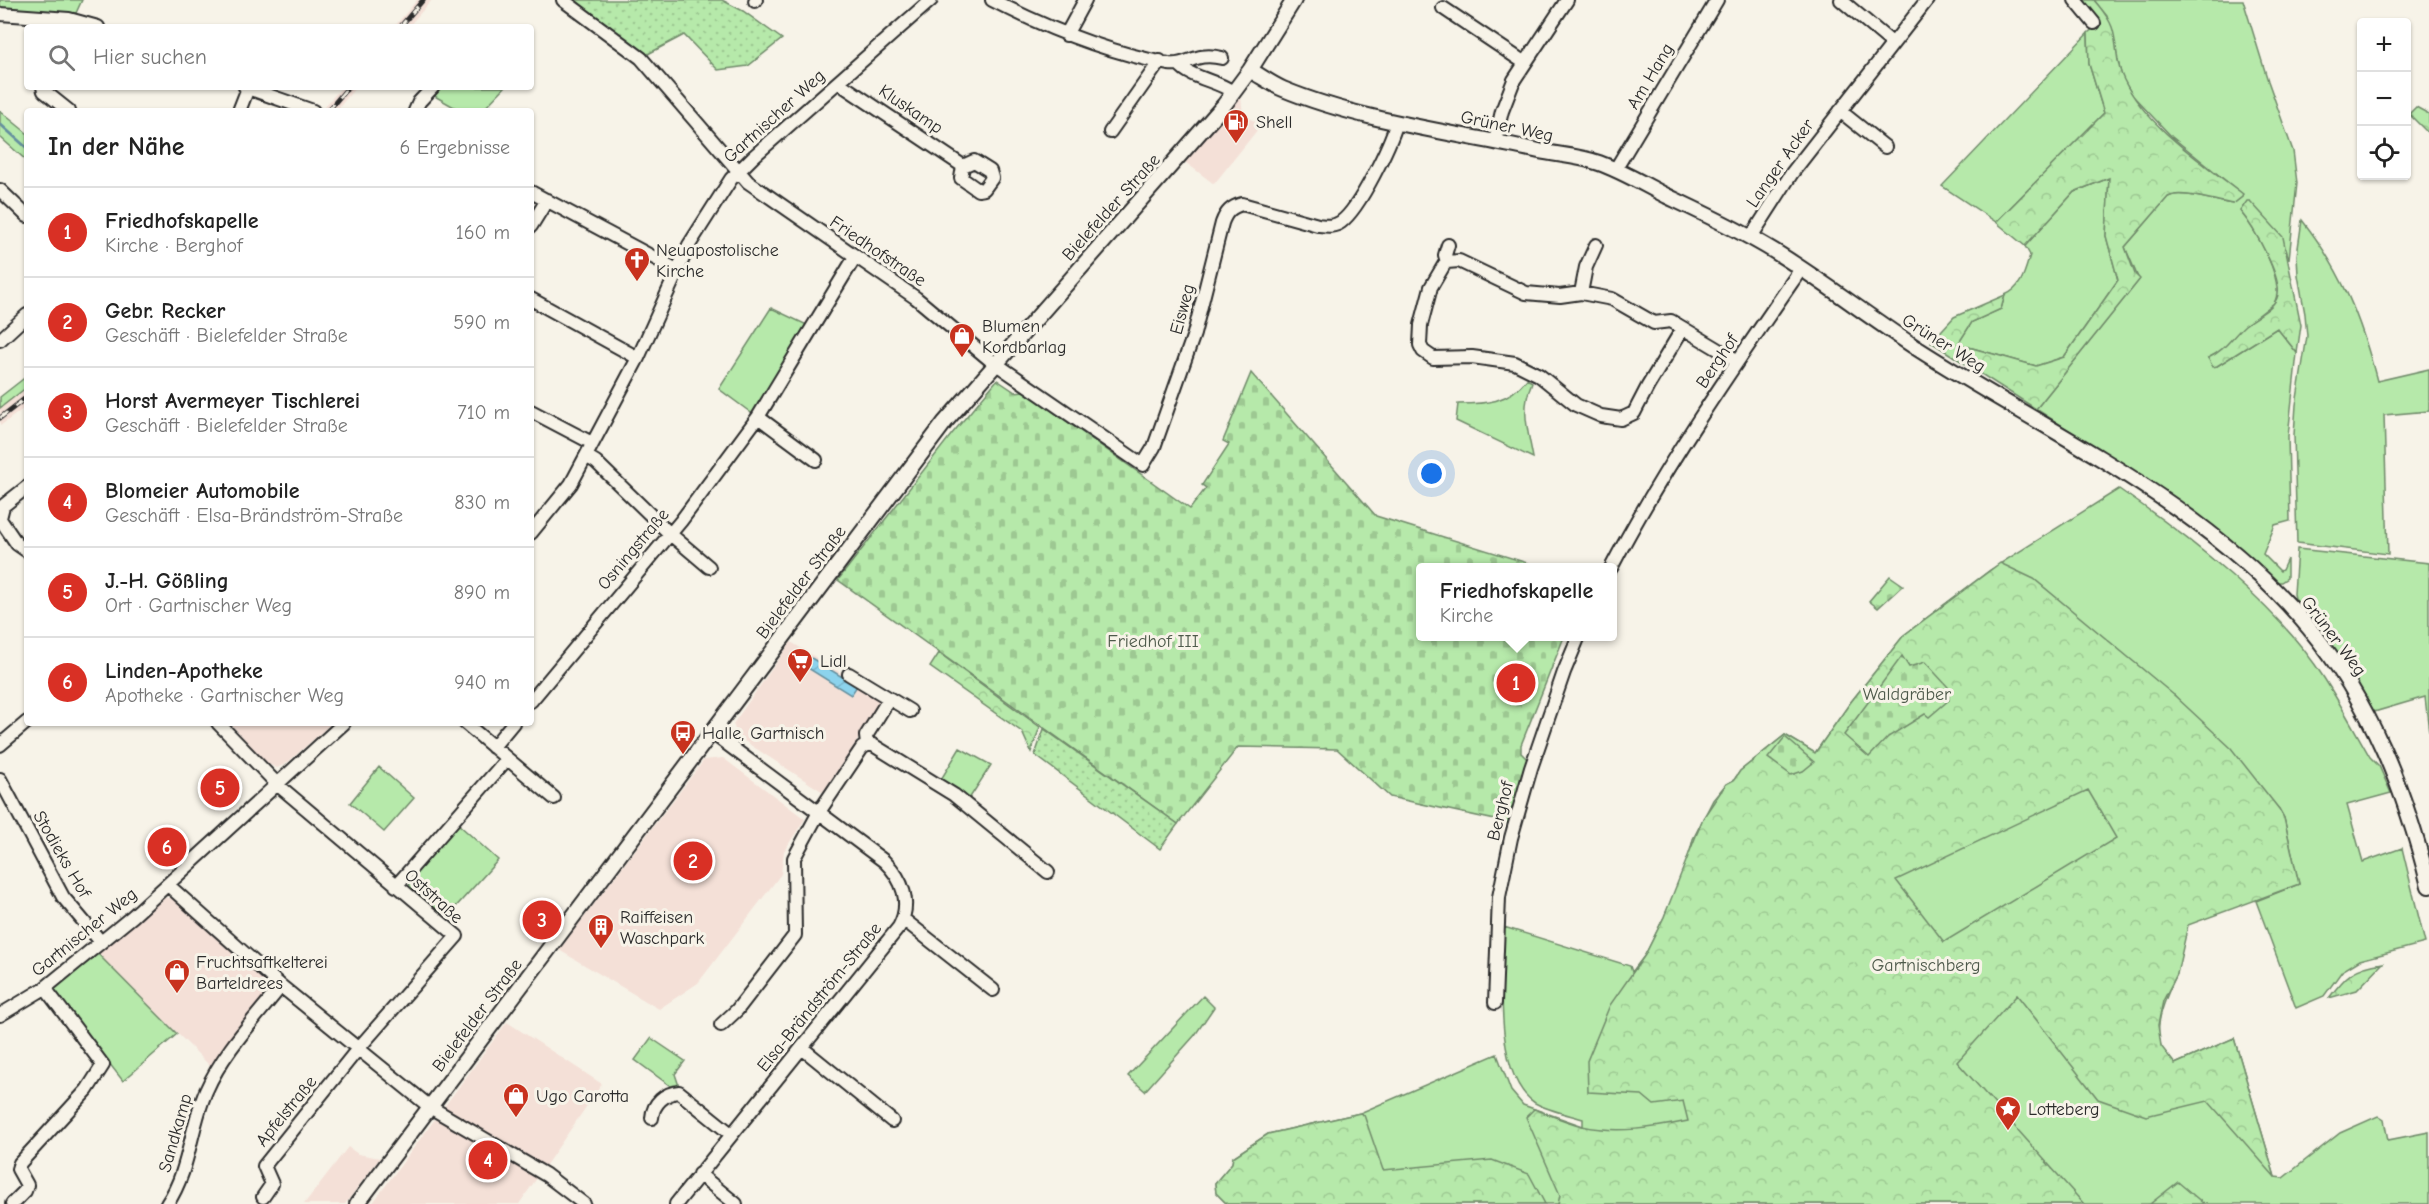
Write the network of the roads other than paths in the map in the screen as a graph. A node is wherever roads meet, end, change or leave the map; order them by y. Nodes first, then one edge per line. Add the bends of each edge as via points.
1 (563, 0) edge
2 (931, 0) edge
3 (992, 0) edge
4 (1085, 0) edge
5 (1294, 0) edge
6 (1567, 0) edge
7 (1717, 0) edge
8 (1841, 0) edge
9 (1927, 0) edge
10 (2075, 0) edge
11 (1443, 8) dead end
12 (0, 14) edge
13 (2094, 22) dead end
14 (69, 23) edge
15 (1066, 35) junction
16 (1892, 43) junction
17 (1222, 58) dead end
18 (1160, 61) junction
19 (1524, 63) junction
20 (1179, 64) junction
21 (1250, 70) junction
22 (840, 81) junction
23 (44, 90) edge
24 (246, 90) edge
25 (255, 90) edge
26 (430, 90) edge
27 (1233, 92) junction
28 (65, 108) edge
29 (240, 108) edge
30 (305, 108) edge
31 (416, 108) edge
32 (1840, 111) junction
33 (1397, 122) junction
34 (1110, 132) dead end
35 (1495, 141) junction
36 (1885, 147) dead end
37 (963, 166) dead end
38 (1615, 170) junction
39 (738, 171) junction
40 (0, 190) edge
41 (534, 194) edge
42 (547, 200) junction
43 (24, 213) edge
44 (534, 221) edge
45 (1751, 237) junction
46 (1448, 245) dead end
47 (1596, 245) dead end
48 (855, 257) junction
49 (1448, 262) junction
50 (1801, 269) junction
51 (676, 270) junction
52 (1581, 293) junction
53 (534, 301) edge
54 (24, 318) edge
55 (1683, 328) junction
56 (0, 340) edge
57 (638, 358) junction
58 (1738, 361) junction
59 (996, 363) junction
60 (534, 413) edge
61 (758, 417) junction
62 (592, 443) junction
63 (586, 456) junction
64 (816, 460) dead end
65 (24, 489) edge
66 (0, 519) edge
67 (534, 529) edge
68 (669, 533) junction
69 (24, 549) edge
70 (1613, 563) edge
71 (709, 567) dead end
72 (1577, 641) edge
73 (849, 674) dead end
74 (534, 697) edge
75 (889, 699) junction
76 (910, 711) dead end
77 (24, 725) edge
78 (222, 726) edge
79 (341, 726) edge
80 (468, 726) edge
81 (510, 726) edge
82 (711, 732) junction
83 (0, 745) edge
84 (867, 745) junction
85 (493, 747) junction
86 (507, 759) junction
87 (0, 779) edge
88 (278, 785) junction
89 (554, 798) dead end
90 (819, 812) junction
91 (1048, 872) dead end
92 (168, 885) junction
93 (396, 886) junction
94 (2429, 886) edge
95 (903, 919) junction
96 (101, 942) junction
97 (281, 986) junction
98 (45, 988) junction
99 (993, 990) dead end
100 (1495, 1004) dead end
101 (0, 1015) edge
102 (721, 1025) dead end
103 (802, 1048) junction
104 (357, 1050) junction
105 (430, 1107) junction
106 (652, 1118) dead end
107 (892, 1121) dead end
108 (730, 1134) junction
109 (699, 1174) junction
110 (263, 1197) dead end
111 (12, 1204) edge
112 (167, 1204) edge
113 (357, 1204) edge
114 (584, 1204) edge
115 (676, 1204) edge
116 (736, 1204) edge

1 - 39 street, Friedhofstraße via 641,58
2 - 22 street, Gartnischer Weg
3 - 15 street
4 - 15 street
5 - 21 street, Bielefelder Straße
6 - 19 street
7 - 38 street, Am Hang
8 - 16 street
9 - 16 street, Langer Acker
10 - 13 street
11 - 19 street
12 - 14 street
15 - 18 street
16 - 32 street, Langer Acker
17 - 20 street via 1201,55
18 - 20 street
18 - 34 street
19 - 35 street via 1502,111
20 - 27 street
21 - 27 street, Bielefelder Straße
21 - 33 street, Grüner Weg via 1280,88
22 - 37 street, Kluskamp
22 - 39 street, Gartnischer Weg
23 - 28 street
24 - 29 street
25 - 30 street
26 - 31 street
27 - 59 street, Bielefelder Straße
32 - 36 street, Langer Acker
32 - 45 street, Langer Acker via 1792,173
33 - 35 street, Grüner Weg
33 - 59 street, Eisweg via 1355,206 1339,224 1318,225 1242,204 1227,212 1194,334 1154,447 1143,465
35 - 38 street, Grüner Weg via 1598,162
38 - 45 street, Grüner Weg
39 - 48 street, Friedhofstraße
39 - 51 street, Gartnischer Weg
40 - 43 street
41 - 42 street
42 - 44 street
42 - 51 street
45 - 50 street, Grüner Weg
46 - 49 street
47 - 52 street
48 - 59 street, Friedhofstraße via 916,298
48 - 61 street, Osningstraße
49 - 52 street via 1467,263 1526,292 1560,296
49 - 55 street via 1439,271 1425,303 1420,336 1423,351 1433,358 1472,357 1515,363 1539,375 1576,405 1601,416 1621,419 1634,413
50 - 58 street, Berghof
50 - 94 street, Grüner Weg via 1916,348 2162,498 2253,568 2312,630 2352,690 2400,788
51 - 57 street, Gartnischer Weg
52 - 55 street via 1612,299 1654,323 1671,321
53 - 57 street
54 - 56 street
55 - 58 street
57 - 62 street, Gartnischer Weg
58 - 70 street, Berghof via 1639,514
59 - 82 street, Bielefelder Straße via 888,495
60 - 62 street
61 - 64 street
61 - 68 street, Osningstraße
62 - 63 street, Gartnischer Weg
63 - 67 street, Gartnischer Weg via 571,484
63 - 68 street
65 - 66 street via 3,506
66 - 69 street
68 - 71 street
68 - 74 street, Osningstraße
72 - 100 street, Berghof via 1531,768 1511,838 1499,897
73 - 75 street
75 - 76 street
75 - 84 street via 866,736
77 - 83 street
78 - 88 street
79 - 88 street, Gartnischer Weg
80 - 85 street
81 - 85 street
82 - 90 street, Elsa-Brändström-Straße
82 - 105 street, Bielefelder Straße
84 - 90 street
84 - 91 street via 954,795
85 - 86 street
86 - 89 street
86 - 93 street
87 - 96 street, Stodieks Hof via 63,897
88 - 92 street, Gartnischer Weg
88 - 93 street, Oststraße
90 - 95 street, Elsa-Brändström-Straße via 893,869 903,889
90 - 102 street via 794,858 795,935
92 - 96 street, Gartnischer Weg
92 - 97 street
93 - 104 street, Oststraße via 457,936
95 - 99 street
95 - 103 street, Elsa-Brändström-Straße
96 - 98 street, Gartnischer Weg
97 - 104 street
97 - 112 street, Sandkamp via 212,1078 192,1131 181,1181
98 - 101 street, Gartnischer Weg
98 - 111 street via 103,1065 87,1090 20,1163 18,1169 27,1185
103 - 107 street
103 - 108 street, Elsa-Brändström-Straße
104 - 105 street
104 - 110 street, Apfelstraße via 264,1166 272,1184
105 - 113 street, Bielefelder Straße
105 - 114 street via 546,1175
106 - 108 street via 652,1111 663,1096 679,1092
108 - 109 street, Elsa-Brändström-Straße
109 - 115 street, Elsa-Brändström-Straße
109 - 116 street

